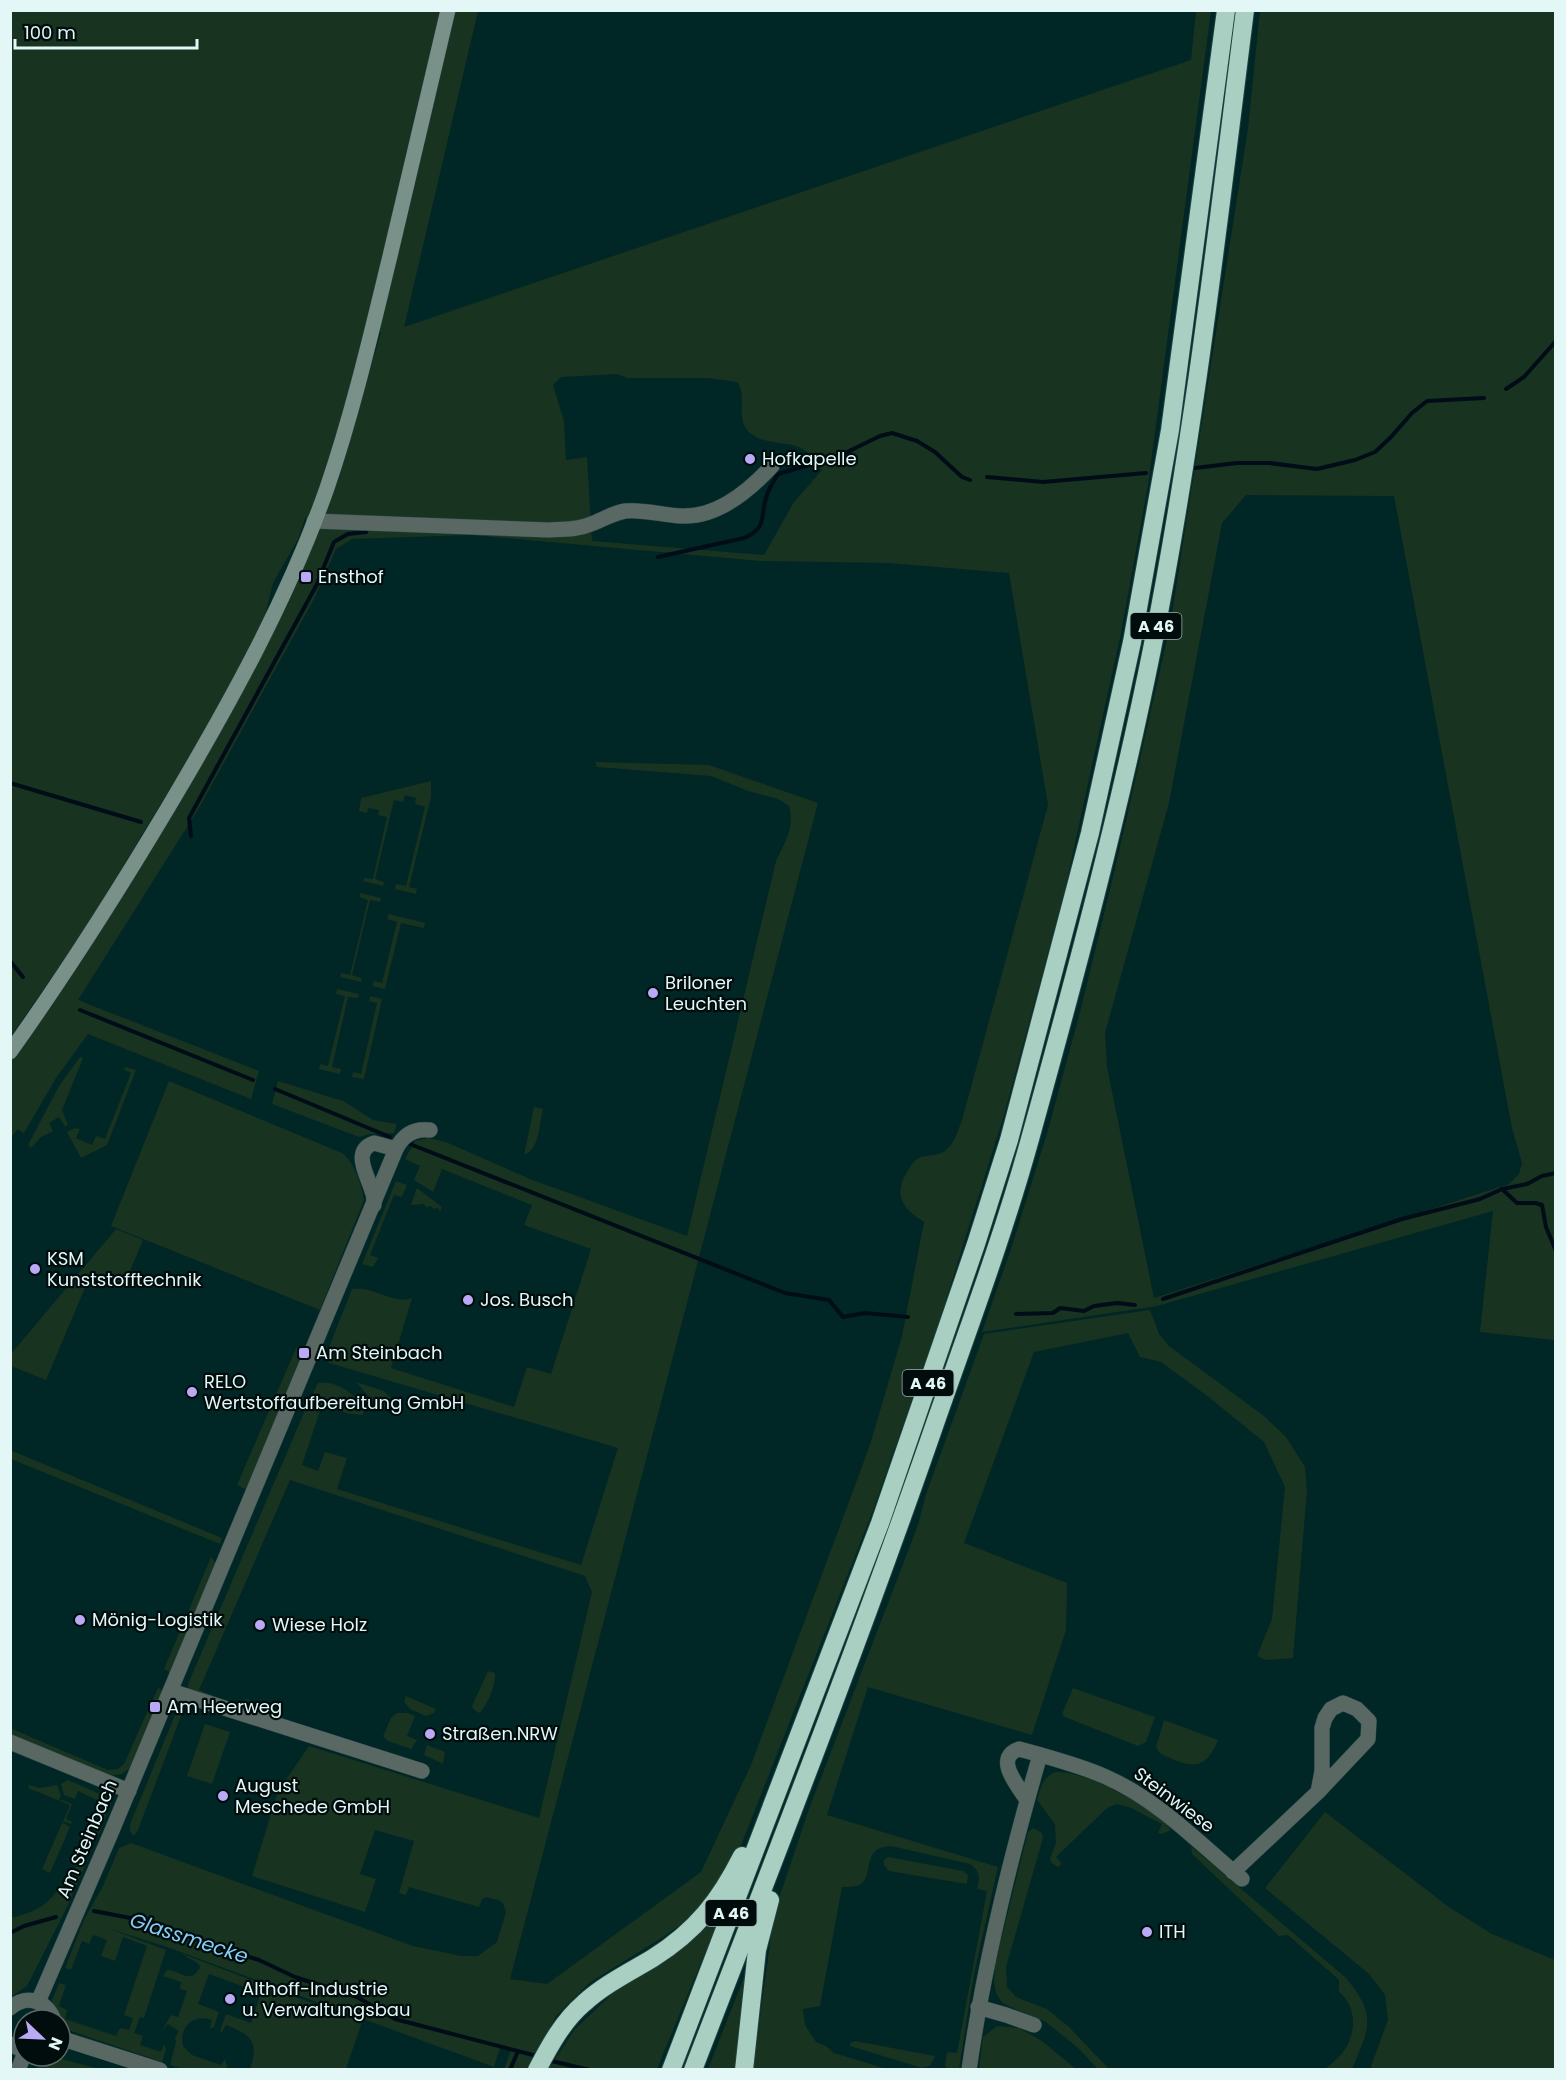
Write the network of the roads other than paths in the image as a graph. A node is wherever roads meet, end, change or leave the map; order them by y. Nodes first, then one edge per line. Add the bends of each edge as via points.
1 (448, 10) edge
2 (1226, 10) edge
3 (1245, 10) edge
4 (772, 466) dead end
5 (314, 521) junction
6 (10, 1052) edge
7 (430, 1130) dead end
8 (396, 1149) junction
9 (374, 1206) junction
10 (171, 1691) junction
11 (10, 1742) edge
12 (1040, 1755) junction
13 (791, 1757) junction
14 (809, 1768) junction
15 (422, 1771) dead end
16 (129, 1791) junction
17 (1318, 1791) junction
18 (1027, 1800) junction
19 (38, 2002) junction
20 (10, 2007) edge
21 (978, 2007) junction
22 (46, 2008) edge
23 (1034, 2025) dead end
24 (72, 2042) edge
25 (160, 2070) edge
26 (537, 2070) edge
27 (671, 2070) edge
28 (693, 2070) edge
29 (744, 2070) edge
30 (969, 2070) edge

1 - 5 main road via 365,364
2 - 13 highway, A 46 via 1170,430 1132,642 1090,833 1009,1140 983,1223 880,1523
3 - 14 highway, A 46 via 1190,432 1152,648 1111,834 1003,1228 901,1523
4 - 5 street via 735,498 705,514 682,516 630,510 581,528 549,530
5 - 6 main road via 260,640 193,766 56,988
7 - 8 street, Am Steinbach via 413,1131
8 - 9 street, Am Steinbach
8 - 9 street via 374,1143 363,1152 362,1164
9 - 10 street, Am Steinbach
10 - 15 street
10 - 16 street, Am Steinbach
11 - 16 street
12 - 17 street, Steinwiese via 1082,1767 1127,1788 1161,1811 1237,1876
12 - 18 street
12 - 18 street, Steinwiese via 1019,1749 1006,1761
13 - 26 highway via 732,1876 711,1909 676,1942 584,2002 562,2026
13 - 27 highway, A 46
14 - 28 highway, A 46
14 - 29 highway via 757,1950
16 - 19 street, Am Steinbach
17 - 17 street via 1368,1739 1369,1721 1357,1709 1343,1703 1331,1709 1322,1728
18 - 21 street
19 - 20 street via 24,2000
19 - 22 street
21 - 23 street
21 - 30 street
24 - 25 street

